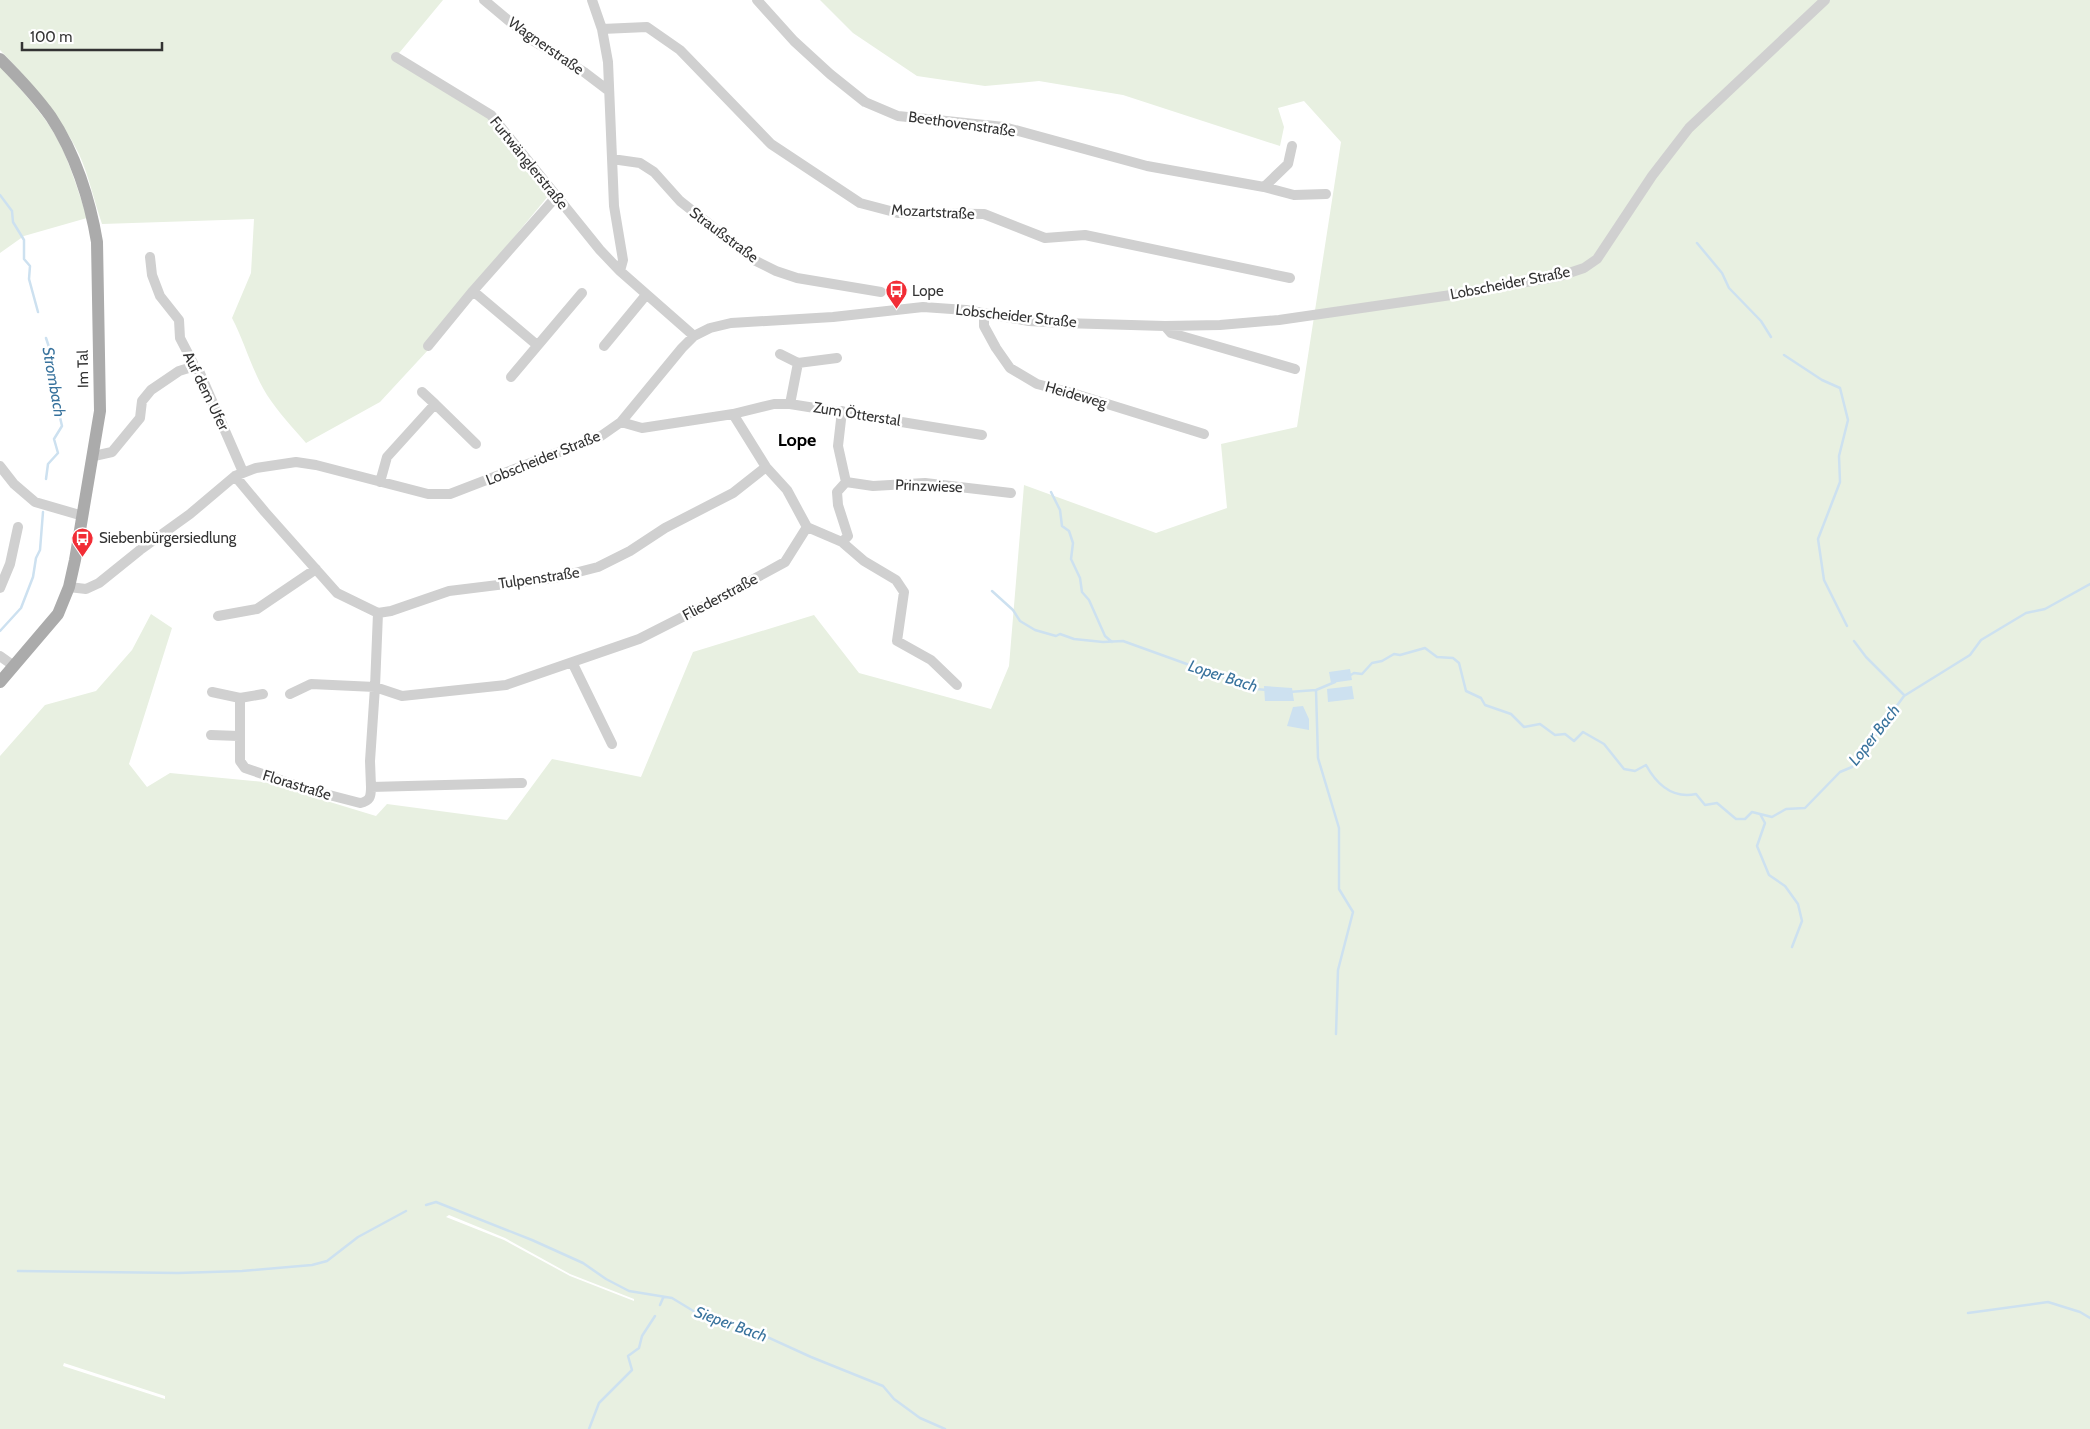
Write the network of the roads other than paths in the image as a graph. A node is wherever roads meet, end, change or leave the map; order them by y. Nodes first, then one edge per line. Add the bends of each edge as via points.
1 (484, 0) edge
2 (592, 0) edge
3 (757, 0) edge
4 (1825, 0) edge
5 (602, 29) junction
6 (396, 57) dead end
7 (0, 59) edge
8 (609, 91) junction
9 (1292, 146) dead end
10 (612, 158) junction
11 (1264, 187) junction
12 (1326, 194) dead end
13 (556, 197) junction
14 (150, 257) dead end
15 (620, 271) junction
16 (1290, 278) dead end
17 (473, 291) junction
18 (881, 292) dead end
19 (582, 293) dead end
20 (646, 295) junction
21 (984, 313) junction
22 (1165, 326) junction
23 (694, 336) junction
24 (537, 345) junction
25 (428, 346) dead end
26 (604, 346) dead end
27 (780, 354) dead end
28 (837, 358) dead end
29 (798, 363) junction
30 (192, 367) junction
31 (1295, 369) dead end
32 (511, 377) dead end
33 (422, 392) dead end
34 (435, 404) junction
35 (790, 404) junction
36 (842, 411) junction
37 (732, 414) junction
38 (621, 422) junction
39 (1204, 434) dead end
40 (982, 435) dead end
41 (476, 444) dead end
42 (94, 456) junction
43 (0, 466) edge
44 (766, 467) junction
45 (239, 474) junction
46 (380, 482) junction
47 (846, 482) junction
48 (1011, 494) dead end
49 (83, 516) junction
50 (18, 527) dead end
51 (807, 527) junction
52 (842, 542) junction
53 (316, 569) junction
54 (69, 587) junction
55 (0, 588) edge
56 (378, 613) junction
57 (218, 616) dead end
58 (0, 656) edge
59 (572, 662) junction
60 (14, 666) junction
61 (0, 682) edge
62 (957, 685) dead end
63 (375, 687) junction
64 (212, 692) dead end
65 (263, 694) dead end
66 (290, 694) dead end
67 (240, 698) junction
68 (211, 735) dead end
69 (239, 736) junction
70 (612, 744) dead end
71 (522, 783) dead end
72 (371, 788) junction

1 - 8 street, Wagnerstraße via 532,40
2 - 5 street
3 - 11 street, Beethovenstraße via 830,74 865,102 898,116 1004,127 1146,166
4 - 22 street, Lobscheider Straße via 1689,128 1597,258 1584,268 1560,276 1458,294 1279,320
5 - 8 street
5 - 16 street, Mozartstraße via 646,28 680,50 771,144 860,203 898,212 984,214 1045,238 1085,235
6 - 13 street, Furtwänglerstraße via 492,116
7 - 42 main road, Im Tal via 51,117 73,159 93,215 97,242 100,364 100,411
8 - 10 street
9 - 11 street via 1288,164
10 - 15 street via 614,206 623,260
10 - 18 street, Straußstraße via 640,163 654,172 680,201 756,261 770,268 797,278
11 - 12 street, Beethovenstraße via 1294,195
13 - 15 street, Furtwänglerstraße
13 - 17 street
14 - 30 street, Auf dem Ufer via 152,275 160,296 179,320 180,338
15 - 20 street
17 - 24 street
17 - 25 street
19 - 24 street
20 - 23 street
20 - 26 street
21 - 22 street, Lobscheider Straße via 1055,323
21 - 23 street, Lobscheider Straße via 923,307 731,324 710,328
21 - 39 street, Heideweg via 984,326 1010,368 1037,384
22 - 31 street, Lobscheider Straße via 1171,333
23 - 38 street, Lobscheider Straße
24 - 32 street
27 - 29 street
28 - 29 street
29 - 35 street
30 - 42 street via 151,390 142,401 140,418 112,452
30 - 45 street, Auf dem Ufer via 199,371
33 - 34 street
34 - 41 street
34 - 46 street via 387,457
35 - 36 street, Zum Ötterstal
35 - 37 street, Zum Ötterstal via 774,404
36 - 40 street, Zum Ötterstal
36 - 47 street via 838,446
37 - 38 street via 642,428
37 - 44 street
38 - 46 street, Lobscheider Straße via 601,436 450,494 428,494
42 - 49 main road, Im Tal
43 - 49 street via 14,484 35,502
44 - 51 street via 787,490
44 - 56 street, Tulpenstraße via 733,493 598,567 555,578 449,591
45 - 46 street, Lobscheider Straße via 296,462 316,464
45 - 53 street via 265,512
45 - 54 street, Lobscheider Straße via 99,583 86,589
47 - 48 street, Prinzwiese via 873,486 925,483
47 - 52 street via 837,492 848,536
49 - 54 main road, Im Tal
50 - 55 street via 10,564
51 - 52 street
51 - 59 street, Fliederstraße via 785,562 639,639
52 - 62 street via 864,561 896,580 904,592 897,641 931,660
53 - 56 street via 337,593
53 - 57 street via 256,609
54 - 60 main road, Im Tal via 58,614
56 - 63 street
58 - 60 street
59 - 63 street, Fliederstraße via 506,685 402,696
59 - 70 street
60 - 61 main road, Im Tal
63 - 66 street via 311,684
63 - 72 street
64 - 67 street
65 - 67 street
67 - 69 street, Florastraße
68 - 69 street
69 - 72 street, Florastraße via 240,761 254,772 360,803 371,797
71 - 72 street

